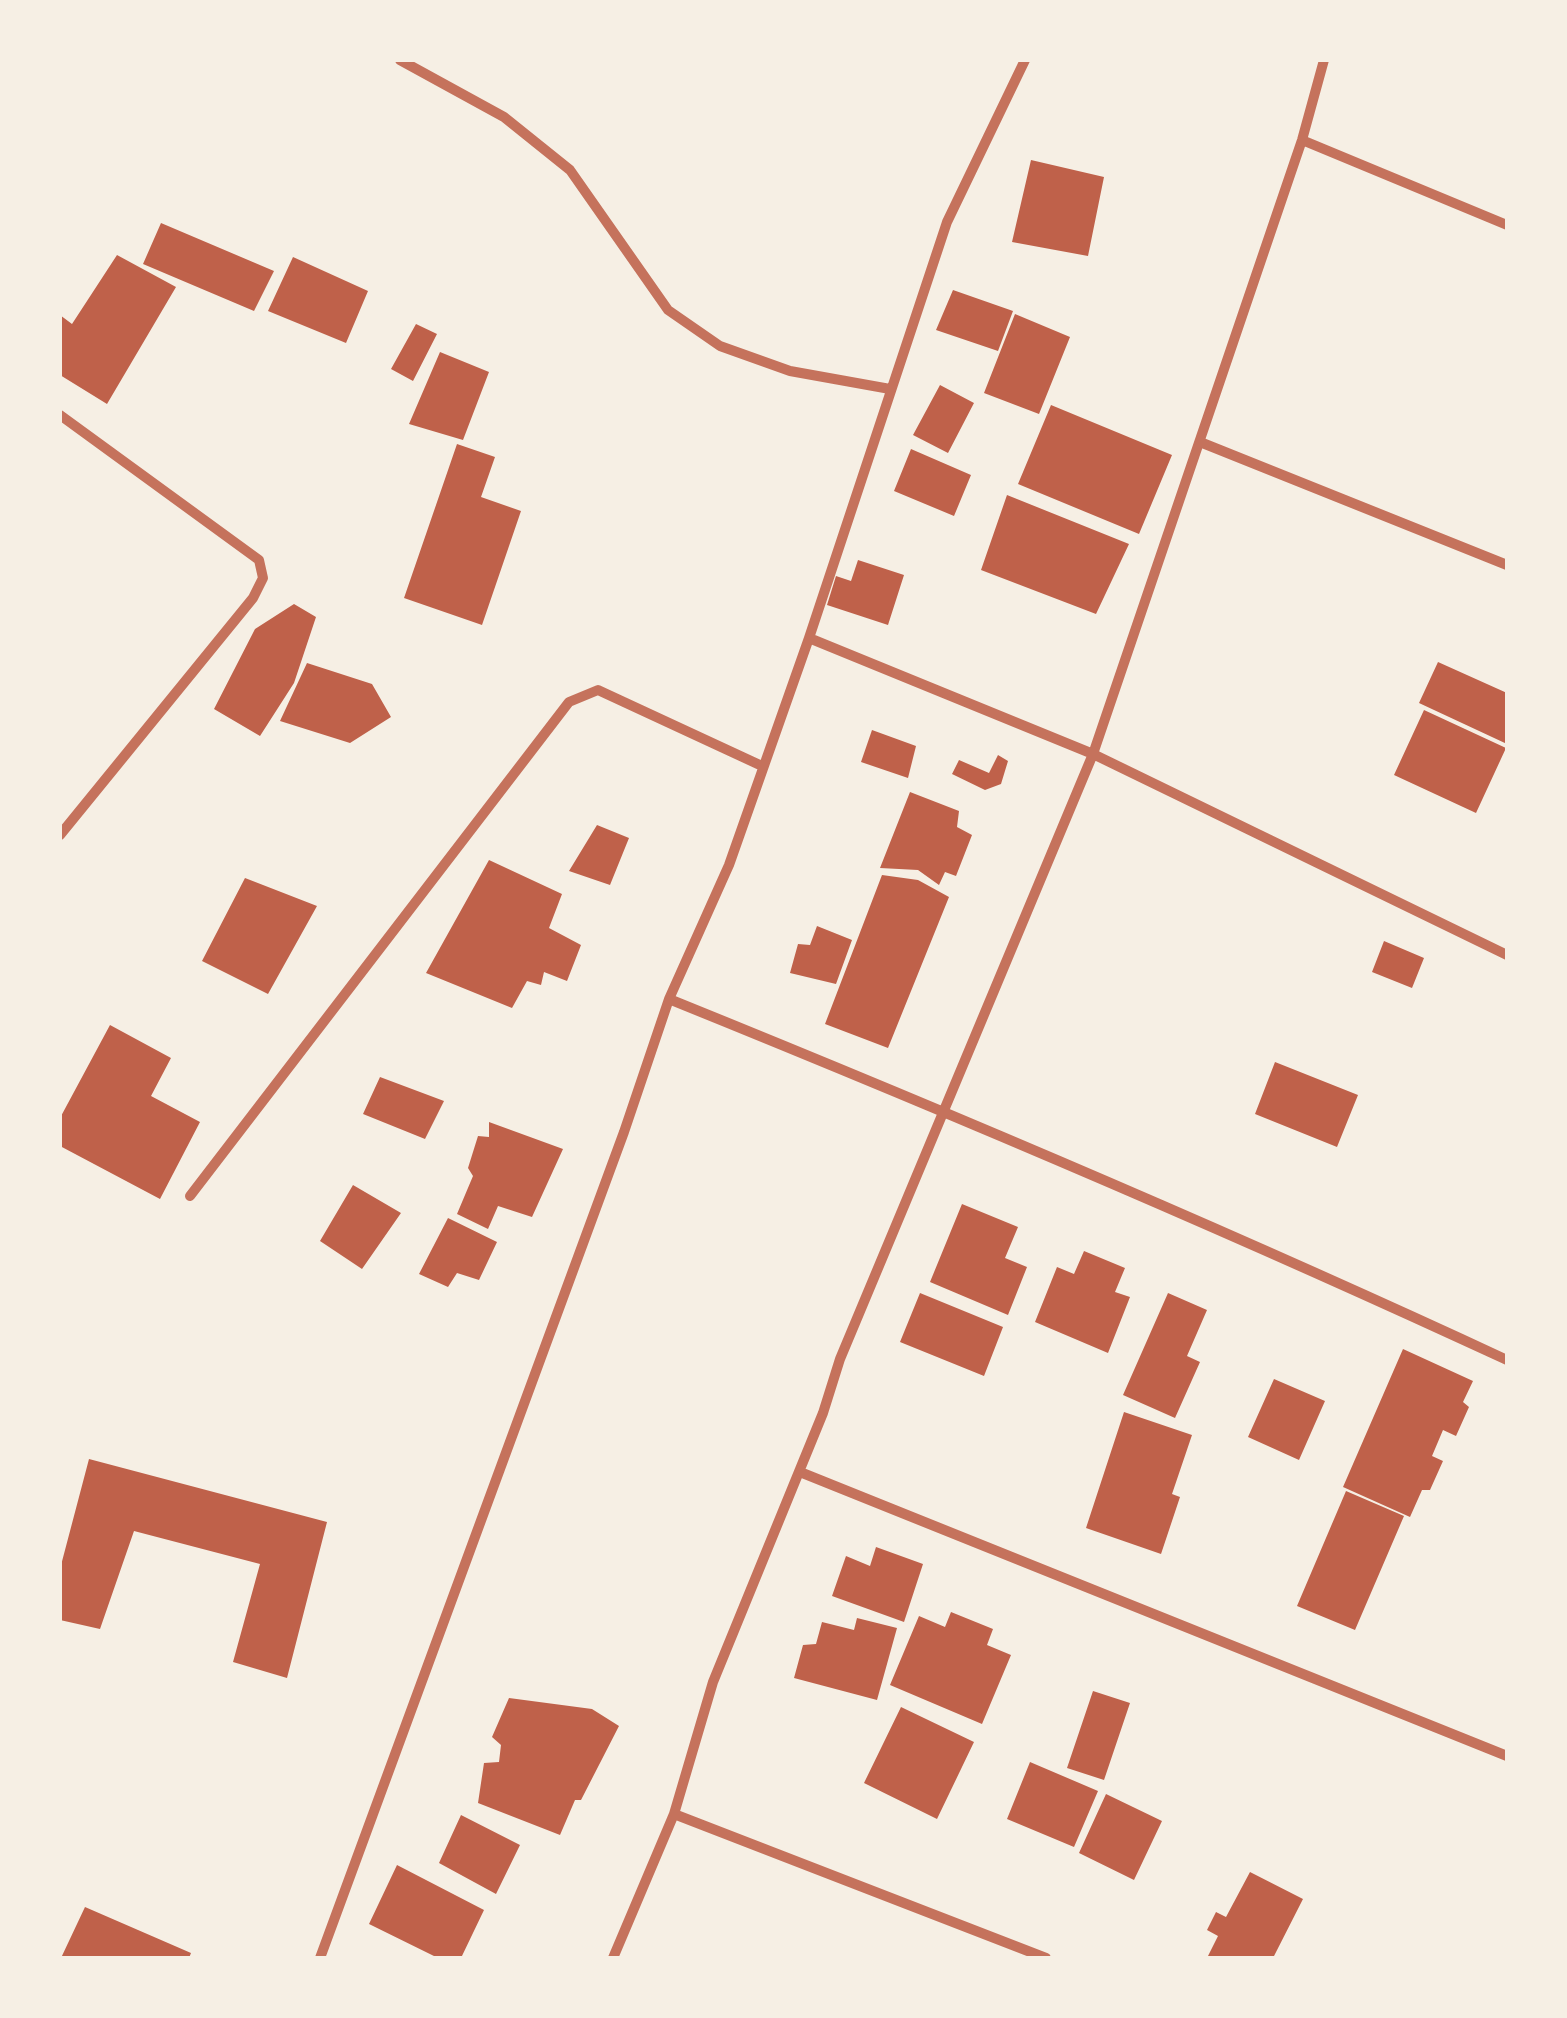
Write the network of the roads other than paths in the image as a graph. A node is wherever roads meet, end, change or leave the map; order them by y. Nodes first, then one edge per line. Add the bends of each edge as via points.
1 (400, 60) edge
2 (1026, 60) edge
3 (1324, 60) edge
4 (1302, 140) junction
5 (1507, 225) edge
6 (890, 389) junction
7 (60, 415) edge
8 (1200, 442) junction
9 (1507, 565) edge
10 (809, 638) junction
11 (1092, 754) junction
12 (762, 766) junction
13 (60, 836) edge
14 (1507, 955) edge
15 (668, 999) junction
16 (942, 1109) junction
17 (190, 1196) dead end
18 (1507, 1360) edge
19 (800, 1472) junction
20 (1507, 1756) edge
21 (674, 1814) junction
22 (320, 1958) edge
23 (613, 1958) edge
24 (1046, 1958) edge

1 - 6 street via 504,116 570,170 668,310 720,346 790,371
2 - 6 street via 947,222
3 - 4 street
4 - 5 street
4 - 8 street
6 - 10 street
7 - 13 street via 259,560 263,578
8 - 9 street
8 - 11 street
10 - 11 street
10 - 12 street
11 - 14 street
11 - 16 street
12 - 15 street via 729,864
12 - 17 street via 598,690 569,702
15 - 16 street
15 - 22 street
16 - 18 street
16 - 19 street
19 - 20 street
19 - 21 street via 713,1682
21 - 23 street
21 - 24 street

